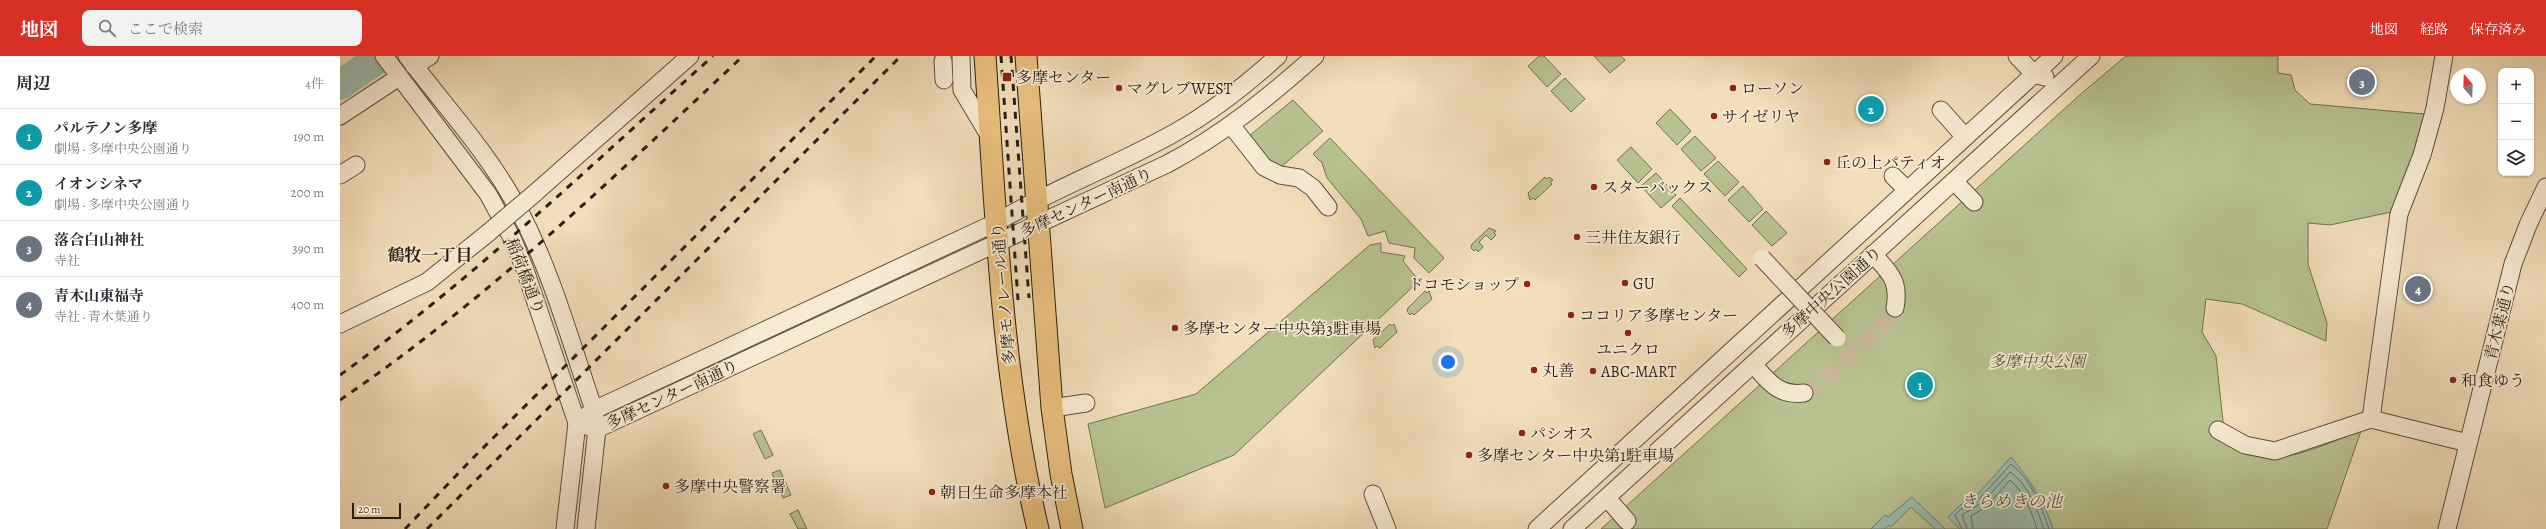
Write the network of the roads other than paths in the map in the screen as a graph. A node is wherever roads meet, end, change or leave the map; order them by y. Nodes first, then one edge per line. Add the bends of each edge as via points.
1 (430, 56) edge
2 (690, 56) edge
3 (960, 56) edge
4 (985, 56) edge
5 (1026, 56) edge
6 (1278, 56) edge
7 (1315, 56) edge
8 (2017, 56) edge
9 (2054, 56) edge
10 (2091, 56) edge
11 (2444, 56) edge
12 (410, 60) edge
13 (944, 61) dead end
14 (392, 67) edge
15 (2034, 74) junction
16 (944, 80) dead end
17 (2061, 82) junction
18 (1941, 110) dead end
19 (340, 116) edge
20 (1231, 125) junction
21 (1965, 137) junction
22 (990, 138) junction
23 (356, 165) dead end
24 (340, 175) edge
25 (1893, 176) dead end
26 (1954, 181) junction
27 (2546, 187) edge
28 (1907, 190) junction
29 (1036, 199) junction
30 (1974, 202) dead end
31 (1328, 207) dead end
32 (1039, 224) junction
33 (998, 232) junction
34 (1873, 254) junction
35 (1762, 258) dead end
36 (1895, 308) tunnel mouth
37 (340, 324) edge
38 (1837, 338) dead end
39 (1753, 364) junction
40 (1804, 393) tunnel mouth
41 (1086, 403) dead end
42 (1052, 408) junction
43 (594, 410) junction
44 (2372, 419) junction
45 (578, 423) junction
46 (597, 429) junction
47 (2218, 430) dead end
48 (2468, 443) junction
49 (1373, 494) dead end
50 (1606, 498) junction
51 (1627, 521) dead end
52 (566, 529) edge
53 (586, 529) edge
54 (1038, 529) edge
55 (1072, 529) edge
56 (1388, 529) edge
57 (1536, 529) edge
58 (1572, 529) edge
59 (2448, 529) edge

1 - 12 street
2 - 37 street, bridge via 535,193 427,282
3 - 22 street via 962,90
4 - 22 main road, 多摩モノレール通り
5 - 29 main road
6 - 29 street, 多摩センター南通り via 1218,105 1176,132
7 - 20 street, 多摩センター南通り
8 - 15 street
9 - 15 street, 多摩中央公園通り
9 - 17 street
10 - 17 street, 多摩中央公園通り
11 - 44 street via 2435,108 2422,155 2399,214
12 - 43 street, 稲荷橋通り via 491,167 519,209 541,258
13 - 16 street
14 - 19 street
14 - 45 street, 稲荷橋通り via 500,213 524,267
15 - 17 street
15 - 21 street, 多摩中央公園通り
17 - 26 street, 多摩中央公園通り
18 - 21 street
20 - 31 street via 1264,168 1280,175 1299,178 1313,188
20 - 32 street, 多摩センター南通り via 1167,164
21 - 28 street, 多摩中央公園通り
22 - 33 main road, 多摩モノレール通り
23 - 24 street
25 - 28 street
26 - 30 street
26 - 34 street, 多摩中央公園通り
27 - 48 street, 青木葉通り via 2513,264
28 - 57 street, 多摩中央公園通り
29 - 32 main road
29 - 33 street, 多摩センター南通り
32 - 33 street, 多摩センター南通り
32 - 42 main road
33 - 43 street, 多摩センター南通り
33 - 46 street, 多摩センター南通り
33 - 54 main road, 多摩モノレール通り via 1015,415
34 - 36 street via 1896,284
34 - 39 street, 多摩中央公園通り
35 - 38 street, bridge
39 - 40 street via 1769,382 1784,393
39 - 50 street, 多摩中央公園通り
41 - 42 street
42 - 55 main road
43 - 45 street, 多摩センター南通り
43 - 46 street, 稲荷橋通り
44 - 47 street via 2275,451 2245,445
44 - 48 street
45 - 46 street, 多摩センター南通り
45 - 52 street, 稲荷橋通り
46 - 53 street, 稲荷橋通り
48 - 59 street, 青木葉通り
49 - 56 street
50 - 51 street
50 - 58 street, 多摩中央公園通り

